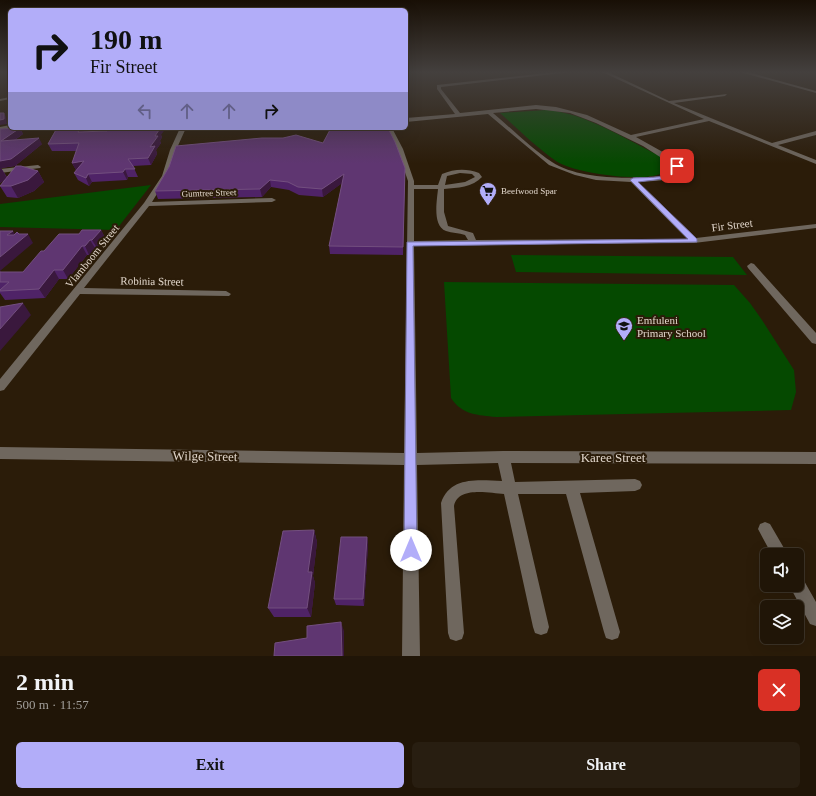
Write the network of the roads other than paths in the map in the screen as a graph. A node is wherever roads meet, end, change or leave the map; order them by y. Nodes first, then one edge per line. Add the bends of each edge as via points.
1 (449, 103) edge
2 (668, 103) edge
3 (489, 112) junction
4 (459, 115) junction
5 (408, 120) edge
6 (708, 120) junction
7 (182, 130) edge
8 (390, 130) edge
9 (816, 134) edge
10 (628, 137) junction
11 (772, 145) junction
12 (816, 162) edge
13 (38, 167) dead end
14 (0, 171) edge
15 (633, 180) junction
16 (411, 187) junction
17 (441, 187) junction
18 (272, 200) dead end
19 (147, 204) junction
20 (816, 226) edge
21 (694, 241) junction
22 (410, 243) junction
23 (473, 243) junction
24 (751, 266) dead end
25 (78, 291) junction
26 (226, 294) dead end
27 (816, 340) edge
28 (0, 387) edge
29 (0, 453) edge
30 (503, 457) junction
31 (816, 458) edge
32 (410, 459) junction
33 (635, 486) dead end
34 (571, 487) junction
35 (510, 488) junction
36 (765, 529) dead end
37 (776, 548) edge
38 (801, 592) edge
39 (816, 618) edge
40 (540, 627) dead end
41 (612, 632) dead end
42 (456, 633) dead end
43 (411, 656) edge

1 - 4 street
2 - 6 street
3 - 4 street
3 - 10 street via 536,107 562,109 587,116
3 - 15 street via 551,164 596,178
4 - 5 street
6 - 10 street
6 - 11 street
7 - 19 street, Vlamboom Street via 165,176
8 - 16 street via 400,149
9 - 11 street
10 - 15 street via 665,155 677,166 676,171 668,177
11 - 12 street
13 - 14 street
15 - 21 street
16 - 17 street
16 - 22 street
17 - 17 street via 444,175 450,173 473,172 479,177 470,182
17 - 23 street via 442,225 446,229 465,232 470,235
18 - 19 street, Gumtree Street
19 - 25 street, Vlamboom Street
20 - 21 street, Fir Street
21 - 23 street, Fir Street
22 - 23 street, Fir Street
22 - 32 street
24 - 27 street
25 - 26 street, Robinia Street
25 - 28 street, Vlamboom Street
29 - 32 street, Wilge Street
30 - 31 street, Karee Street
30 - 32 street, Karee Street
30 - 35 street
32 - 43 street
33 - 34 street
34 - 35 street
34 - 41 street
35 - 40 street
35 - 42 street via 468,487 449,496 447,506
36 - 37 street
38 - 39 street

